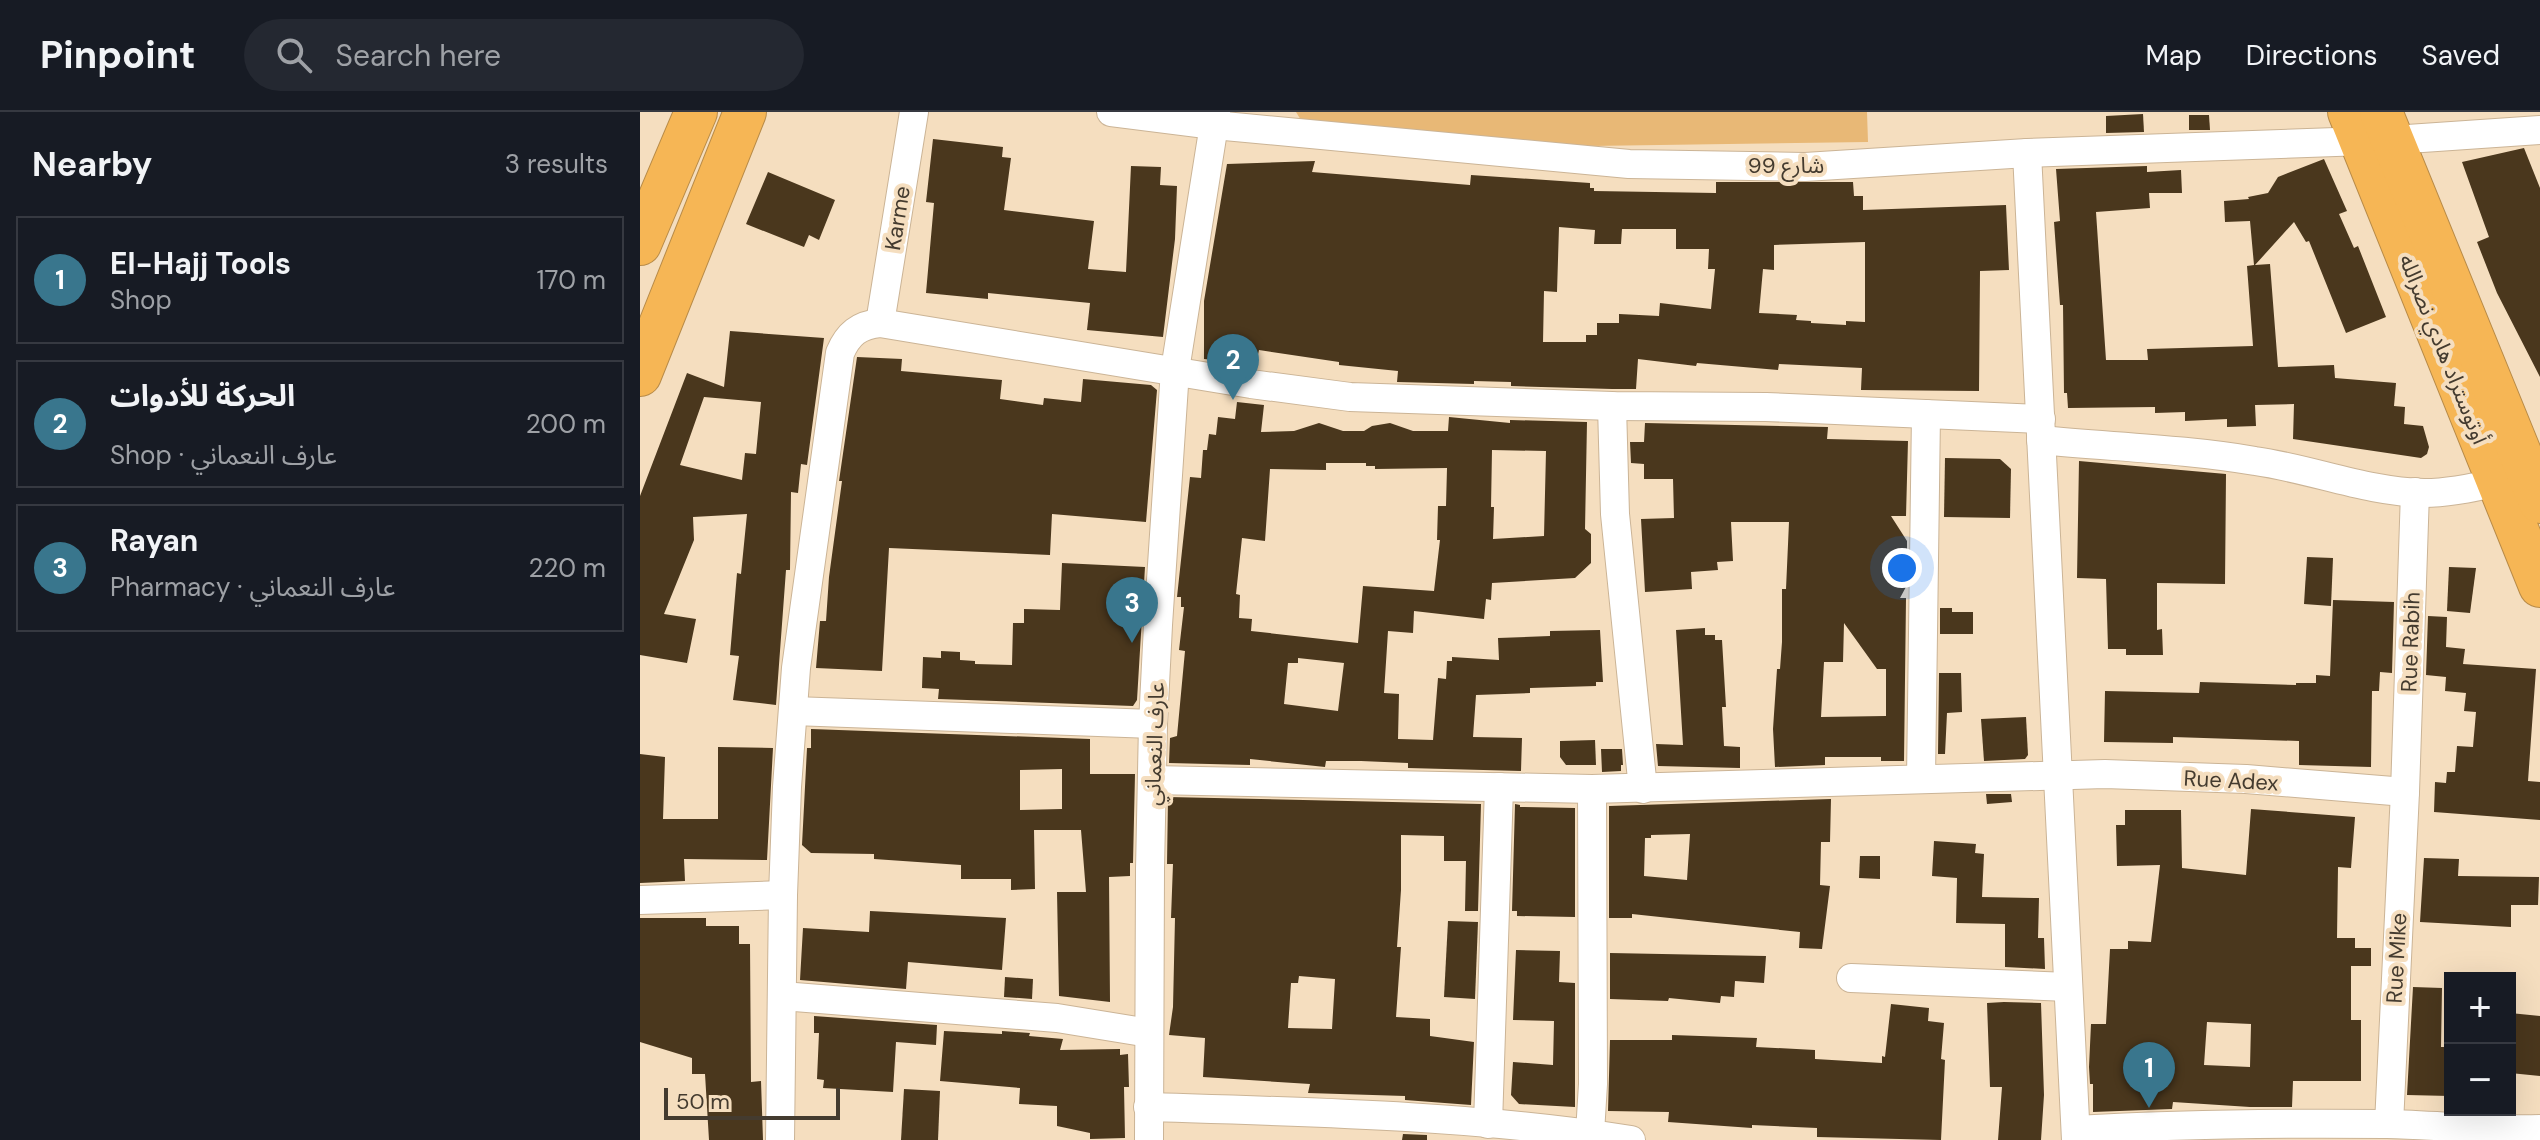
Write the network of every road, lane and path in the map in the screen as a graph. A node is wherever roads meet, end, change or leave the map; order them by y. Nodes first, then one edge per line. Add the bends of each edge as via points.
1 (696, 112) edge
2 (745, 112) edge
3 (914, 112) edge
4 (1111, 112) edge
5 (1215, 119) edge
6 (2520, 124) edge
7 (2371, 126) edge
8 (2027, 153) junction
9 (643, 232) edge
10 (880, 323) junction
11 (1175, 370) junction
12 (640, 375) edge
13 (1612, 406) junction
14 (1926, 414) junction
15 (2041, 430) junction
16 (2497, 482) junction
17 (2415, 492) junction
18 (2540, 502) edge
19 (2540, 586) edge
20 (793, 711) junction
21 (1153, 724) junction
22 (2056, 775) junction
23 (1921, 779) junction
24 (1152, 780) junction
25 (1499, 787) junction
26 (1592, 789) junction
27 (1643, 789) junction
28 (2405, 792) junction
29 (783, 895) junction
30 (640, 900) edge
31 (1851, 978) dead end
32 (2068, 987) junction
33 (782, 996) junction
34 (1149, 1033) junction
35 (1148, 1107) junction
36 (1488, 1124) junction
37 (2389, 1124) junction
38 (2540, 1129) edge
39 (1590, 1133) junction
40 (2216, 1133) edge
41 (2076, 1135) edge
42 (780, 1140) edge
43 (1149, 1140) edge
44 (1631, 1140) edge

1 - 9 highway
2 - 12 highway
3 - 10 street, Karme
4 - 5 street, شارع 99
5 - 8 street, شارع 99 via 1629,164 1805,167
5 - 11 street, عارف النعماني
6 - 7 street, شارع 99
7 - 8 street, شارع 99
7 - 16 highway, أوتوستراد هادي نصرالله
7 - 18 highway, أوتوستراد هادي نصرالله
8 - 15 street
10 - 11 street
10 - 20 street via 851,334 840,353
11 - 13 street via 1350,397
11 - 21 street, عارف النعماني
13 - 14 street
13 - 27 street via 1615,514
14 - 15 street
14 - 23 street
15 - 17 street via 2252,460
15 - 22 street
16 - 17 street
16 - 19 highway, أوتوستراد هادي نصرالله
17 - 28 street, Rue Rabih
20 - 21 street
20 - 29 street
21 - 24 street, عارف النعماني
22 - 23 street, Rue Adex
22 - 28 street, Rue Adex via 2246,779
22 - 32 street
23 - 27 street, Rue Adex
24 - 25 street, Rue Adex
24 - 34 street, عارف النعماني
25 - 26 street, Rue Adex
25 - 36 street
26 - 27 street, Rue Adex
26 - 39 street
28 - 37 street, Rue Mike
29 - 30 street
29 - 33 street
31 - 32 street
32 - 41 street
33 - 34 street via 1057,1018
33 - 42 street
34 - 35 street, عارف النعماني
35 - 36 street
35 - 43 street, عارف النعماني
36 - 39 street
37 - 38 street
37 - 40 street
39 - 44 street
40 - 41 street via 2139,1126

